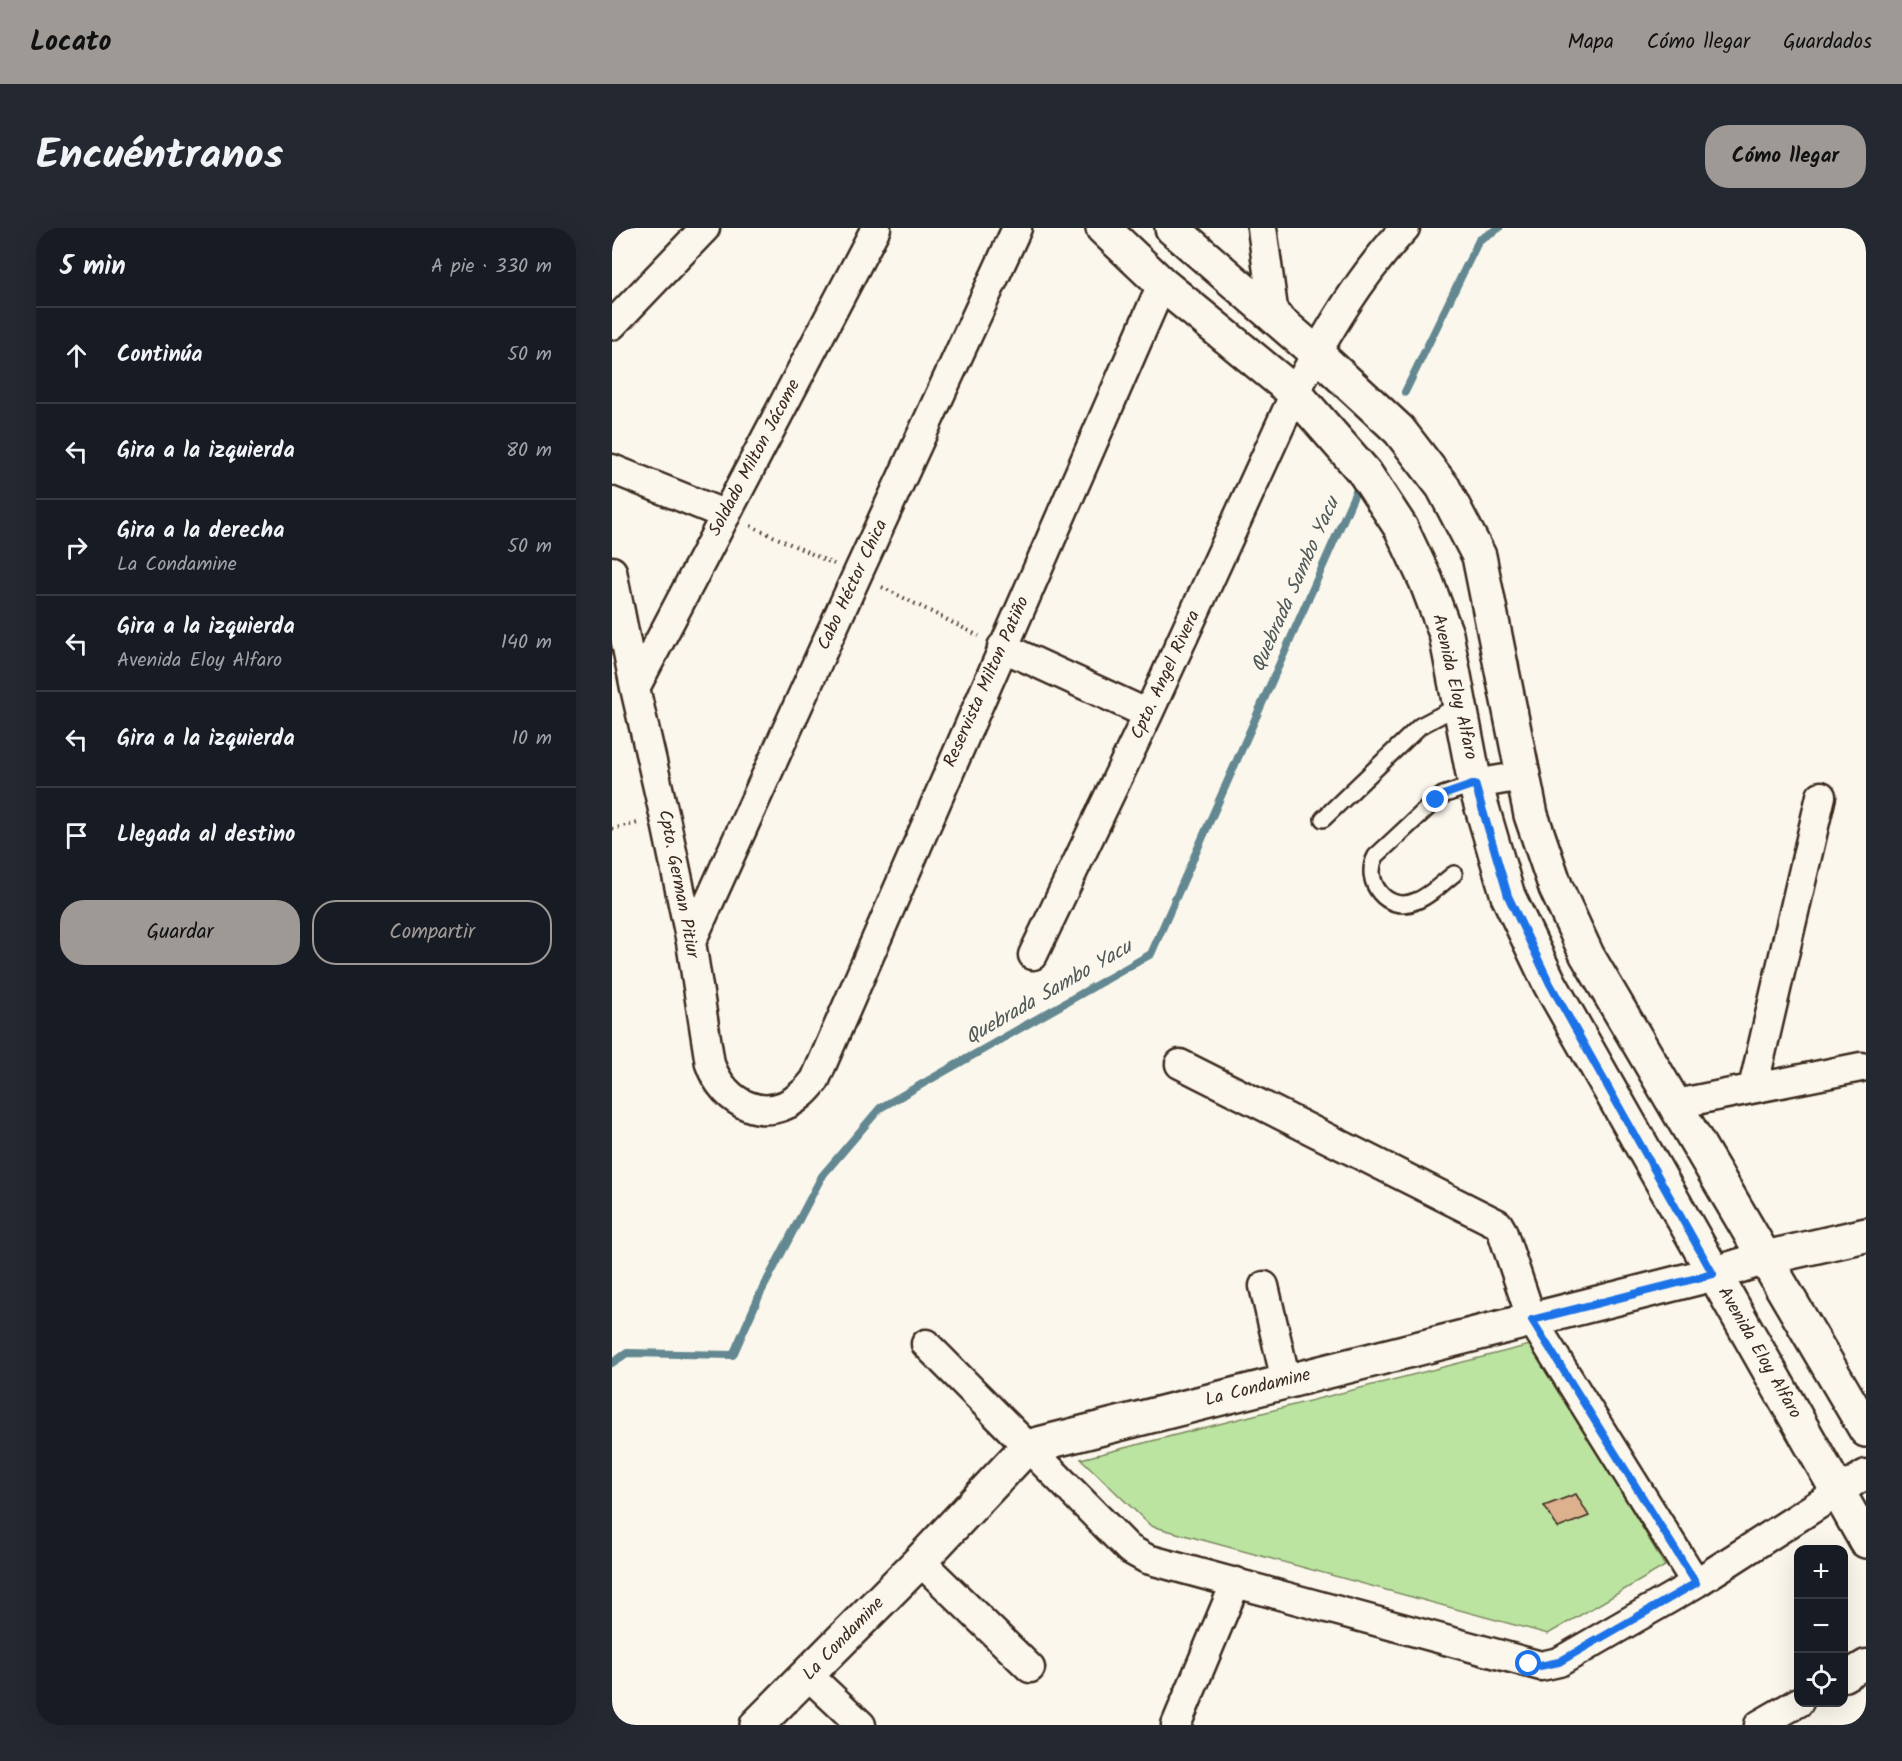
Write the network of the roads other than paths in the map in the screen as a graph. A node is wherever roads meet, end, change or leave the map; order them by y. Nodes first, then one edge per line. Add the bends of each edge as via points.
1 (876, 228) edge
2 (1017, 228) edge
3 (1103, 228) edge
4 (1172, 228) edge
5 (1262, 228) edge
6 (1406, 228) edge
7 (689, 233) edge
8 (1161, 284) junction
9 (1274, 316) junction
10 (612, 325) edge
11 (1316, 353) junction
12 (1295, 393) junction
13 (612, 469) edge
14 (726, 515) junction
15 (612, 571) edge
16 (1002, 647) junction
17 (635, 688) junction
18 (1460, 705) junction
19 (1148, 714) junction
20 (1523, 776) junction
21 (1475, 784) junction
22 (1821, 796) dead end
23 (1323, 819) dead end
24 (1454, 874) dead end
25 (691, 942) junction
26 (1033, 955) dead end
27 (1180, 1064) dead end
28 (1861, 1067) dead end
29 (814, 1080) joint
30 (1753, 1088) junction
31 (1676, 1104) junction
32 (1866, 1235) edge
33 (1766, 1258) junction
34 (1713, 1274) junction
35 (1264, 1286) dead end
36 (1532, 1320) junction
37 (926, 1344) dead end
38 (1286, 1381) junction
39 (1866, 1430) edge
40 (1026, 1447) junction
41 (1866, 1474) edge
42 (1838, 1491) junction
43 (1866, 1541) edge
44 (920, 1561) junction
45 (1236, 1582) junction
46 (1696, 1583) junction
47 (1866, 1664) edge
48 (1030, 1668) dead end
49 (1848, 1675) edge
50 (808, 1676) junction
51 (1794, 1705) edge
52 (757, 1725) edge
53 (861, 1725) edge
54 (1176, 1725) edge
55 (1759, 1725) edge

1 - 14 street, Soldado Milton Jácome
2 - 25 street, Cabo Héctor Chica
3 - 8 street, Avenida Eloy Alfaro
4 - 9 street
5 - 9 street
6 - 11 street, Cpto. Angel Rivera via 1381,255
7 - 10 street
8 - 12 street, Avenida Eloy Alfaro
8 - 16 street, Reservista Milton Patiño
9 - 11 street
11 - 12 street, Cpto. Angel Rivera
11 - 20 street via 1399,430 1443,487 1479,556
12 - 18 street, Avenida Eloy Alfaro via 1365,473 1401,528 1446,634
12 - 19 street, Cpto. Angel Rivera
13 - 14 street
14 - 17 street, Soldado Milton Jácome
15 - 17 street, Cpto. German Pitiur
16 - 19 street
16 - 29 street, Reservista Milton Patiño
17 - 25 street, Cpto. German Pitiur
18 - 21 street, Avenida Eloy Alfaro
18 - 23 lane via 1420,726
19 - 26 street, Cpto. Angel Rivera
20 - 21 street
20 - 31 street via 1531,815 1556,888 1578,936
21 - 24 lane via 1436,800 1377,856 1371,874 1383,897 1404,904 1416,902
21 - 34 street, Avenida Eloy Alfaro via 1508,896 1550,984
22 - 30 street
25 - 29 street, Cpto. German Pitiur via 710,1064 727,1095 743,1105 768,1109 802,1095
27 - 36 street via 1490,1218 1502,1231
28 - 30 street
30 - 31 street
31 - 33 street
32 - 33 street, La Condamine
33 - 34 street, La Condamine
33 - 39 street
34 - 36 street, La Condamine
34 - 42 street, Avenida Eloy Alfaro
35 - 38 street
36 - 38 street, La Condamine
36 - 46 street
37 - 40 street
38 - 40 street, La Condamine
40 - 44 street, La Condamine
40 - 45 street via 1129,1549 1148,1559
41 - 42 street
42 - 43 street, Avenida Eloy Alfaro
42 - 46 street
44 - 48 street
44 - 50 street, La Condamine
45 - 46 street via 1540,1666 1559,1662
45 - 54 street
47 - 49 street
50 - 52 street, La Condamine
50 - 53 street
51 - 55 street

